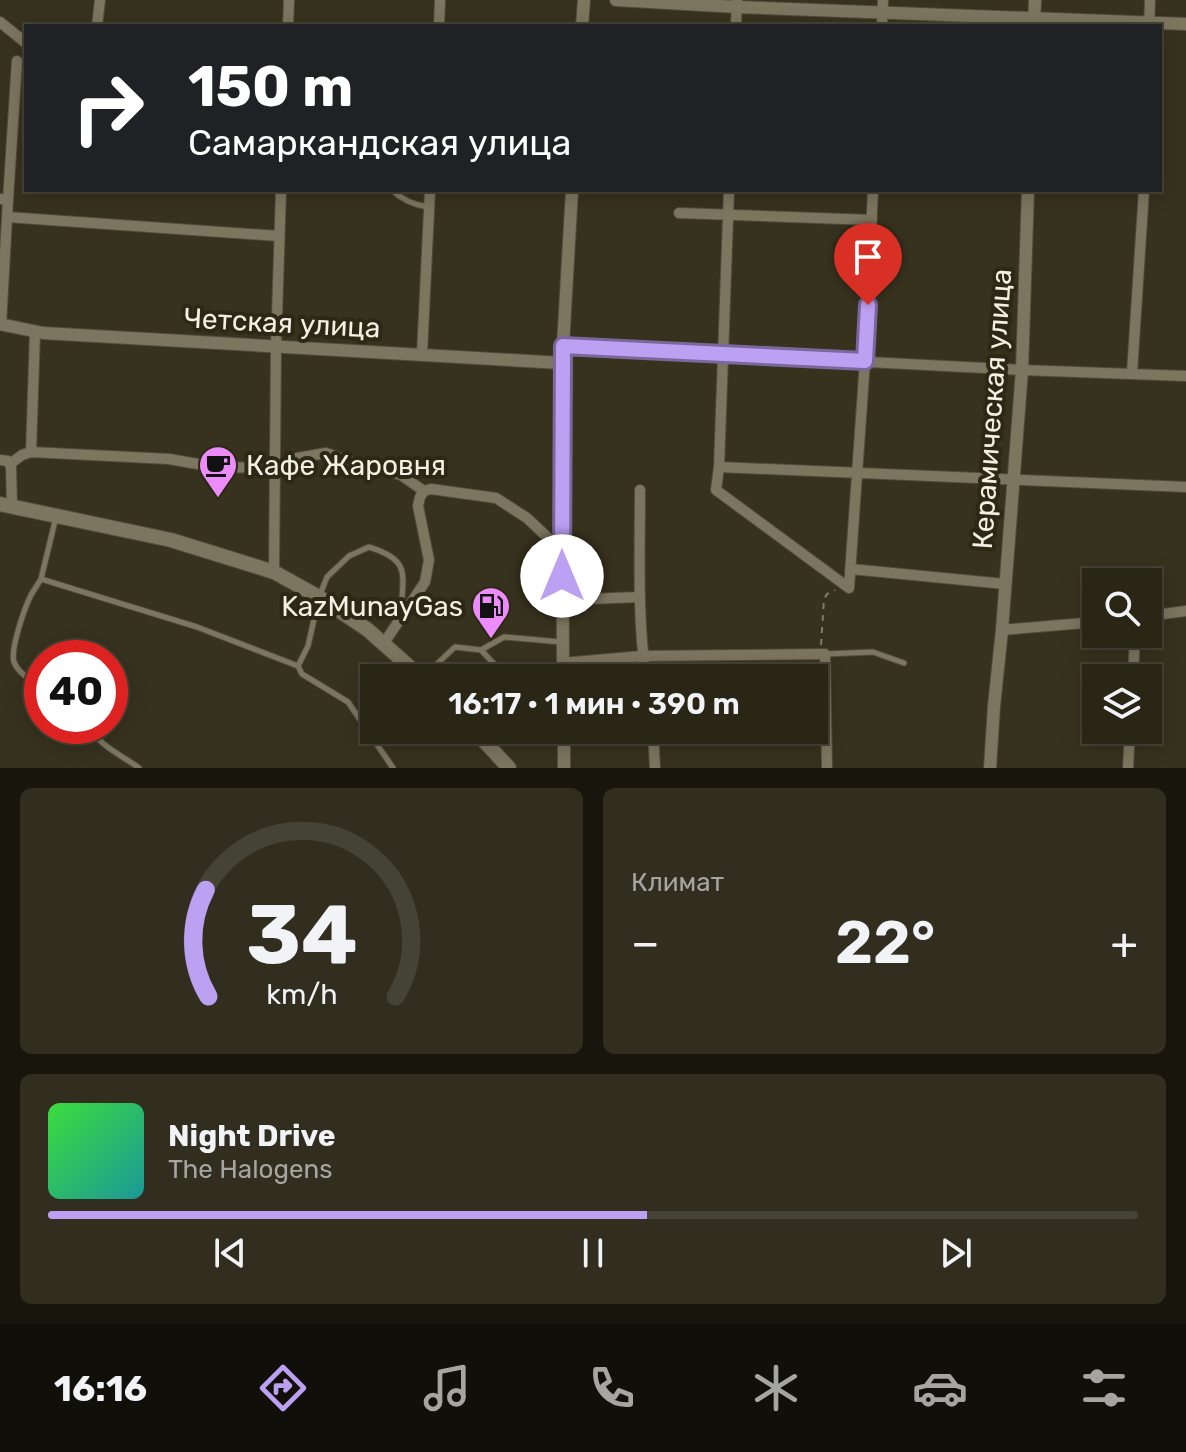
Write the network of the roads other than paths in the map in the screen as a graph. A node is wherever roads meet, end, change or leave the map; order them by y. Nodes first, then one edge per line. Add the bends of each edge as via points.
1 (100, 0) edge
2 (289, 0) edge
3 (440, 0) edge
4 (584, 0) edge
5 (616, 0) edge
6 (1035, 0) edge
7 (1150, 0) edge
8 (737, 4) edge
9 (882, 13) edge
10 (0, 22) edge
11 (1034, 23) edge
12 (97, 24) edge
13 (288, 24) edge
14 (439, 24) edge
15 (582, 24) edge
16 (736, 24) edge
17 (1149, 24) edge
18 (1186, 24) edge
19 (24, 41) edge
20 (17, 61) dead end
21 (281, 192) edge
22 (394, 192) edge
23 (430, 192) edge
24 (572, 192) edge
25 (729, 192) edge
26 (873, 192) edge
27 (1028, 192) edge
28 (1144, 192) edge
29 (4, 200) edge
30 (429, 207) junction
31 (679, 213) dead end
32 (728, 214) junction
33 (7, 217) junction
34 (872, 220) junction
35 (279, 236) junction
36 (1, 324) edge
37 (35, 332) junction
38 (563, 346) junction
39 (276, 347) junction
40 (422, 354) junction
41 (723, 355) junction
42 (865, 361) junction
43 (562, 363) junction
44 (1022, 370) junction
45 (1132, 373) junction
46 (1186, 376) edge
47 (31, 452) junction
48 (5, 462) edge
49 (719, 467) junction
50 (275, 468) junction
51 (857, 472) junction
52 (1014, 481) junction
53 (1186, 487) edge
54 (640, 490) dead end
55 (424, 491) junction
56 (6, 505) edge
57 (56, 516) junction
58 (563, 552) junction
59 (851, 569) junction
60 (274, 572) junction
61 (41, 579) junction
62 (1005, 584) junction
63 (319, 597) junction
64 (640, 597) junction
65 (562, 600) junction
66 (1186, 611) edge
67 (1162, 614) edge
68 (401, 621) junction
69 (1082, 623) edge
70 (1002, 630) junction
71 (562, 642) junction
72 (384, 643) junction
73 (481, 650) junction
74 (823, 654) junction
75 (642, 656) junction
76 (562, 663) joint
77 (904, 663) dead end
78 (407, 664) edge
79 (437, 664) edge
80 (494, 664) edge
81 (643, 664) edge
82 (298, 666) junction
83 (24, 676) edge
84 (103, 744) edge
85 (487, 744) edge
86 (564, 744) edge
87 (654, 744) edge
88 (1129, 744) edge
89 (139, 768) edge
90 (393, 768) edge
91 (509, 768) edge
92 (564, 768) edge
93 (655, 768) edge
94 (827, 768) edge
95 (990, 768) edge
96 (1128, 768) edge

1 - 12 street
2 - 13 street
3 - 14 street
4 - 15 street
5 - 8 street
6 - 11 street
7 - 17 street
8 - 9 street
8 - 16 street
9 - 11 street
10 - 19 street
11 - 17 street
17 - 18 street
20 - 29 street
21 - 35 street
22 - 30 lane
23 - 30 street
24 - 38 street
25 - 32 street
26 - 34 street
27 - 44 street, Керамическая улица
28 - 45 street
29 - 33 street
30 - 40 street
31 - 32 street
32 - 34 street
32 - 41 street
33 - 35 street
33 - 36 street
34 - 42 street
35 - 39 street
36 - 37 street, Четская улица
37 - 39 street, Четская улица
37 - 47 street
38 - 41 street
38 - 43 street
39 - 40 street, Четская улица
39 - 50 street
40 - 43 street, Четская улица
41 - 42 street
41 - 49 street
42 - 44 street
42 - 51 street
43 - 58 street
44 - 45 street
44 - 52 street, Керамическая улица
45 - 46 street
47 - 48 street
47 - 50 street
48 - 56 street
49 - 51 street
49 - 59 street via 716,490 849,588
50 - 55 street via 326,453 401,475
50 - 60 street
51 - 52 street
51 - 59 street
52 - 53 street
52 - 62 street, Керамическая улица
54 - 64 street
55 - 58 street via 496,498
55 - 68 street via 418,506 429,560 425,582
56 - 57 main road
57 - 60 main road via 171,540
57 - 61 lane
58 - 65 street
59 - 62 street
60 - 63 main road
61 - 82 lane via 197,627
61 - 83 lane via 13,650
62 - 70 street, Керамическая улица
63 - 68 lane via 327,577 349,556 369,547 397,561 403,572
63 - 72 main road
63 - 82 lane
64 - 65 street
64 - 75 street
65 - 71 street
66 - 67 street
68 - 72 street
69 - 70 street
70 - 95 street, Керамическая улица
71 - 73 lane via 504,637
71 - 76 street
72 - 78 main road
73 - 79 lane via 455,647
73 - 80 lane
74 - 75 street
74 - 77 lane via 873,652
74 - 94 street
75 - 76 street
75 - 81 street
82 - 90 lane via 302,674 348,702
84 - 89 lane
85 - 91 main road
86 - 92 street
87 - 93 street
88 - 96 street

